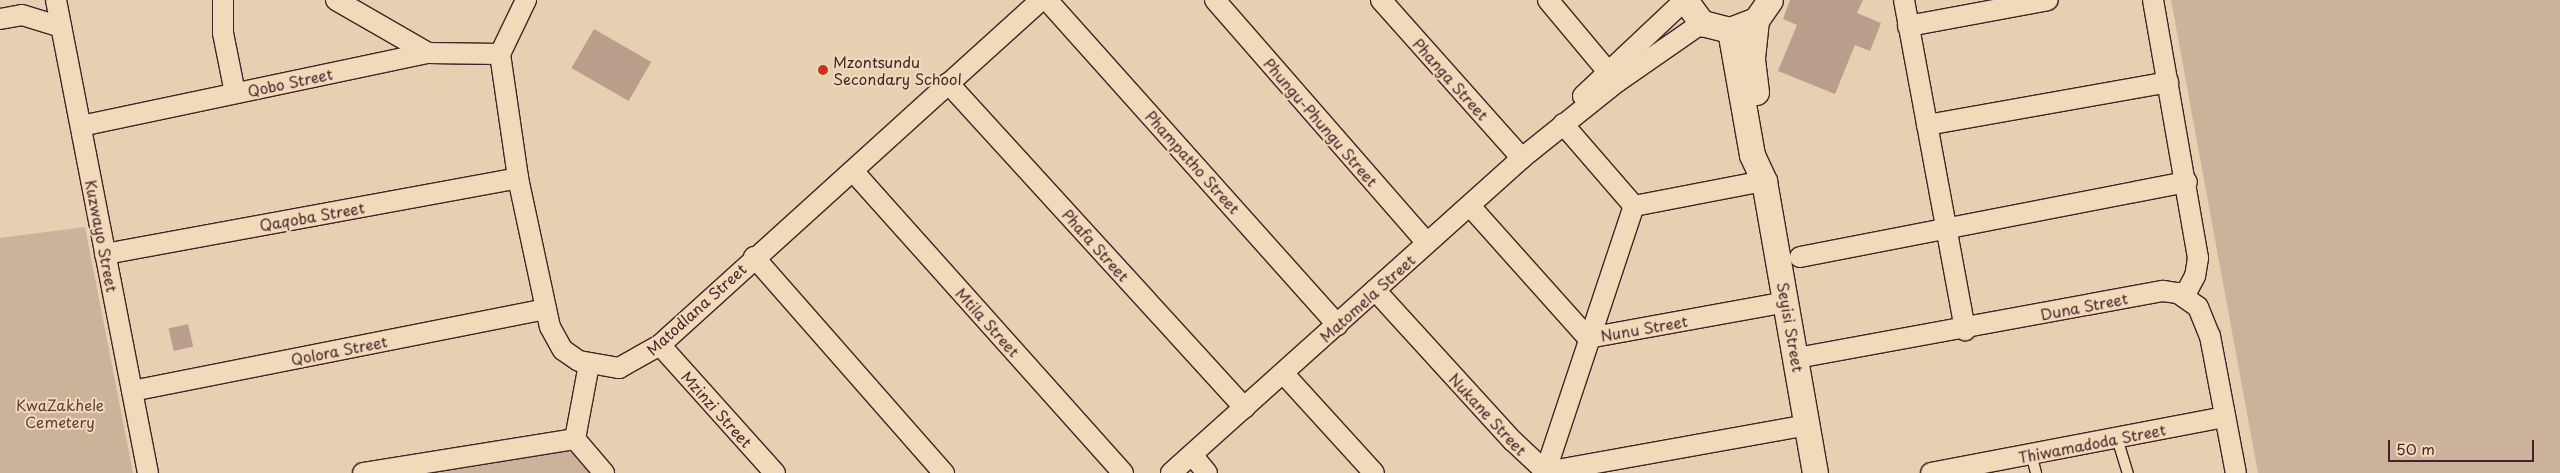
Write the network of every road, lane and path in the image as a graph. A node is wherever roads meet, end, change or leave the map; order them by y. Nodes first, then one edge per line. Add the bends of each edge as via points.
1 (56, 0) edge
2 (223, 0) edge
3 (336, 0) edge
4 (526, 0) edge
5 (1041, 0) edge
6 (1047, 0) edge
7 (1215, 0) edge
8 (1381, 0) edge
9 (1548, 0) edge
10 (1685, 0) edge
11 (1904, 0) edge
12 (2048, 0) edge
13 (2153, 0) edge
14 (1763, 10) edge
15 (0, 19) edge
16 (1702, 23) junction
17 (1908, 26) junction
18 (61, 27) junction
19 (1730, 30) junction
20 (428, 53) junction
21 (500, 54) junction
22 (1612, 76) junction
23 (2168, 82) junction
24 (948, 83) junction
25 (235, 93) junction
26 (1563, 124) junction
27 (1927, 124) junction
28 (81, 126) junction
29 (1522, 158) junction
30 (853, 171) junction
31 (518, 178) junction
32 (1764, 181) junction
33 (2187, 182) junction
34 (1628, 199) junction
35 (1470, 206) junction
36 (1946, 228) junction
37 (1428, 243) junction
38 (105, 254) junction
39 (754, 257) junction
40 (1800, 257) dead end
41 (1375, 290) junction
42 (2185, 295) junction
43 (1786, 302) junction
44 (546, 309) junction
45 (1338, 324) junction
46 (1965, 330) junction
47 (1588, 338) junction
48 (660, 345) junction
49 (1797, 358) junction
50 (590, 364) junction
51 (1283, 373) junction
52 (132, 391) junction
53 (1245, 408) junction
54 (2224, 417) junction
55 (1807, 425) junction
56 (2117, 438) junction
57 (575, 439) junction
58 (1192, 455) junction
59 (2033, 463) edge
60 (418, 468) edge
61 (1974, 469) edge
62 (148, 473) edge
63 (363, 473) edge
64 (604, 473) edge
65 (775, 473) edge
66 (944, 473) edge
67 (1124, 473) edge
68 (1171, 473) edge
69 (1208, 473) edge
70 (1374, 473) edge
71 (1545, 473) edge
72 (1814, 473) edge
73 (1931, 473) edge
74 (2128, 473) edge
75 (2236, 473) edge

1 - 18 street, Kuzwayo Street
2 - 25 street via 223,33
3 - 20 street
4 - 21 street
5 - 24 street, Matodlana Street
6 - 45 street, Phampatho Street
7 - 37 street, Phungu-Phungu Street
8 - 29 street, Phanga Street
9 - 22 street
10 - 16 street
10 - 22 street, Matomela Street
11 - 17 street
12 - 17 street
13 - 23 street
14 - 19 street
14 - 32 street, Seyisi Street via 1752,58 1766,156
15 - 18 street via 22,15
16 - 19 street
16 - 22 street, Matomela Street
17 - 27 street
18 - 28 street, Kuzwayo Street
19 - 32 street, Seyisi Street via 1752,156
20 - 21 street, Qobo Street
20 - 25 street, Qobo Street
21 - 31 street, Matodlana Street
22 - 26 street, Matomela Street via 1570,109
23 - 27 street
23 - 33 street
24 - 30 street, Matodlana Street
24 - 53 street, Phafa Street
25 - 28 street, Qobo Street
26 - 29 street, Matomela Street
26 - 34 street
27 - 36 street
28 - 38 street, Kuzwayo Street
29 - 35 street, Matomela Street
30 - 39 street, Matodlana Street
30 - 67 street, Mtila Street
31 - 38 street, Qaqoba Street
31 - 44 street, Matodlana Street
32 - 34 street
32 - 43 street, Seyisi Street
33 - 36 street
33 - 42 street via 2198,258 2195,276
34 - 47 street
35 - 37 street, Matomela Street
35 - 47 street, Nunu Street
36 - 40 street
36 - 46 street
37 - 41 street, Matomela Street
38 - 52 street, Kuzwayo Street
39 - 48 street, Matodlana Street
39 - 66 street
41 - 45 street, Matomela Street
41 - 71 street, Nukane Street via 1512,442
42 - 46 street, Duna Street via 2163,291
42 - 54 street via 2198,307 2210,336
43 - 47 street, Nunu Street
43 - 49 street, Seyisi Street
44 - 50 street, Matodlana Street via 550,327 563,350
44 - 52 street, Qolora Street
45 - 51 street, Matomela Street
46 - 49 street, Duna Street
47 - 71 street
48 - 50 street, Matodlana Street via 619,368
48 - 65 street, Mzinzi Street
49 - 55 street, Seyisi Street
50 - 57 street
51 - 53 street, Matomela Street
51 - 70 street
52 - 62 street, Kuzwayo Street
53 - 58 street, Matomela Street
54 - 56 street, Thiwamadoda Street
54 - 75 street
55 - 71 street
55 - 72 street, Seyisi Street
56 - 59 street, Thiwamadoda Street
56 - 74 lane
57 - 60 street
57 - 64 street
58 - 68 street, Matomela Street
58 - 69 street
59 - 61 street, Thiwamadoda Street
60 - 63 street
61 - 73 street, Thiwamadoda Street

